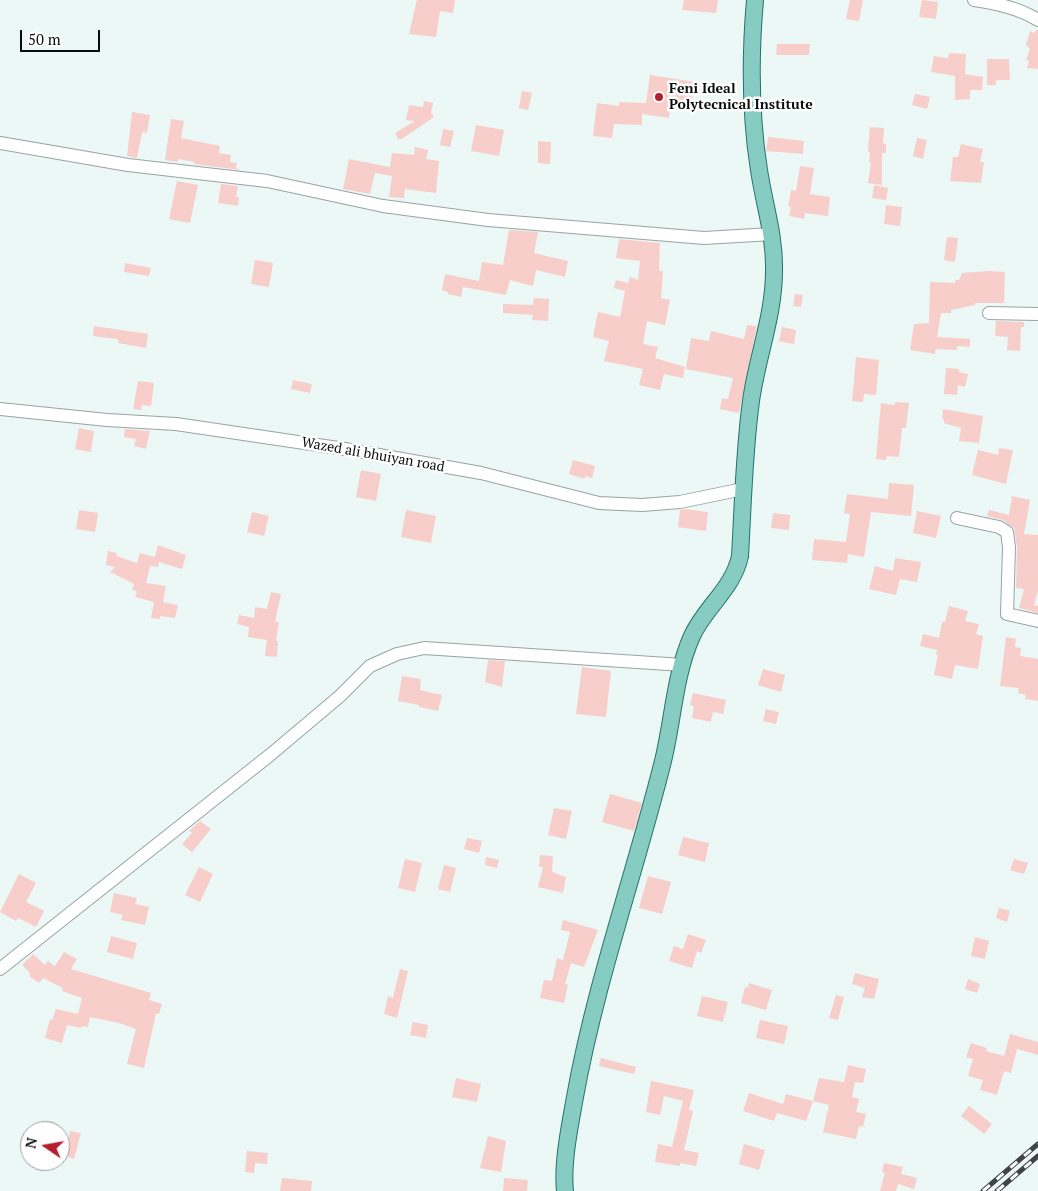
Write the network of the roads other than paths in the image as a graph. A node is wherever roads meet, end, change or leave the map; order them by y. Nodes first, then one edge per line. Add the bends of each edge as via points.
1 (755, 0) edge
2 (974, 0) edge
3 (1038, 20) edge
4 (0, 143) edge
5 (772, 234) junction
6 (989, 313) dead end
7 (1038, 314) edge
8 (0, 409) edge
9 (743, 489) junction
10 (957, 518) dead end
11 (1038, 621) edge
12 (683, 665) junction
13 (0, 969) edge
14 (565, 1191) edge

1 - 5 main road via 751,117
2 - 3 street via 993,2
4 - 5 street via 128,165 267,181 383,206 488,220 704,238
5 - 9 main road via 773,305 751,400
6 - 7 street
8 - 9 street, Wazed ali bhuiyan road via 176,424 345,448 481,473 599,503 642,505 680,502
9 - 12 main road via 737,571 692,636
10 - 11 street via 999,527 1007,532 1008,614
12 - 13 street via 424,648 397,654 370,666 270,755
12 - 14 main road via 662,764 582,1057 570,1128

